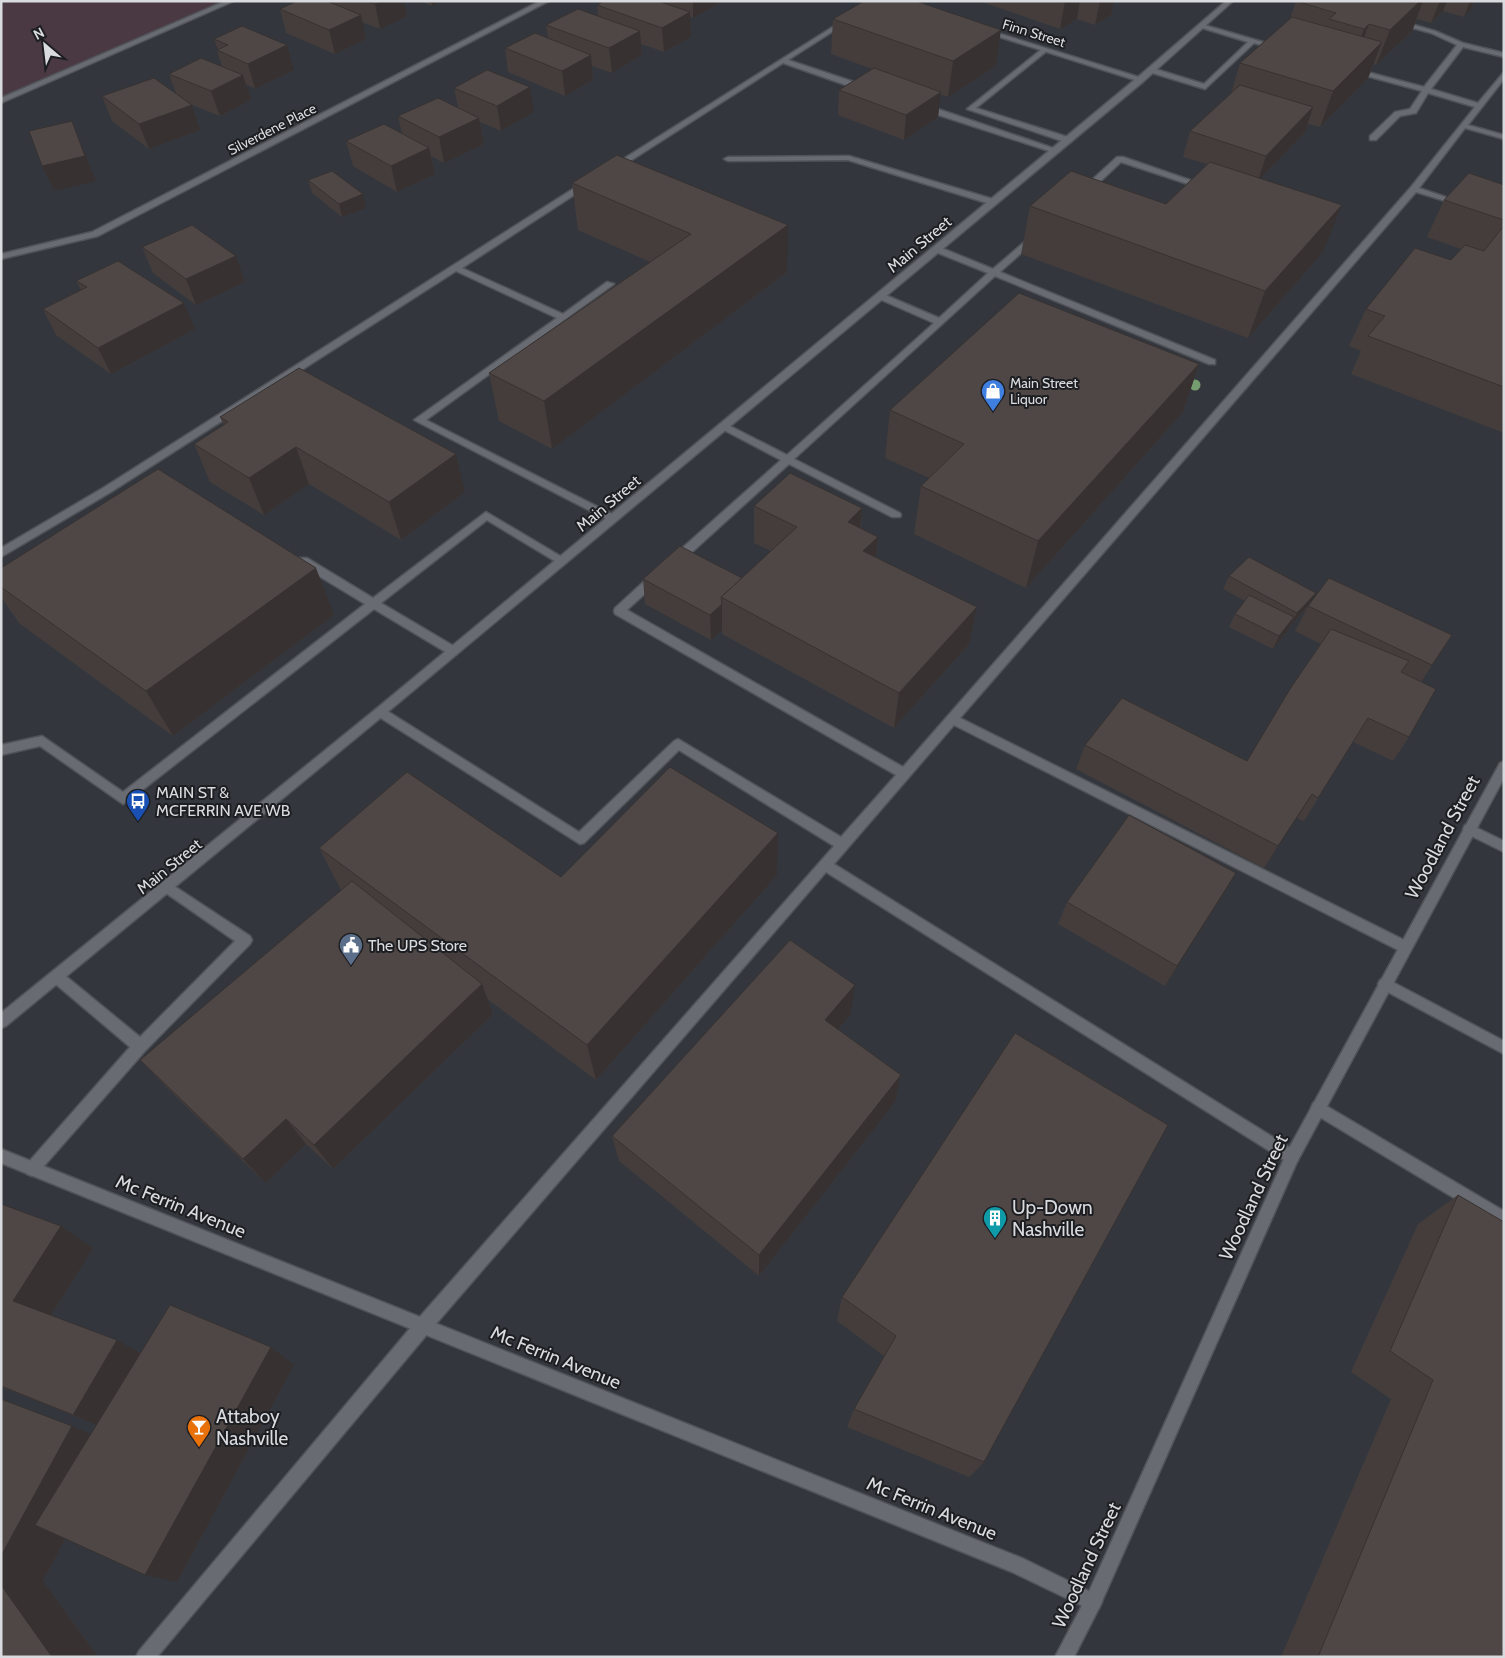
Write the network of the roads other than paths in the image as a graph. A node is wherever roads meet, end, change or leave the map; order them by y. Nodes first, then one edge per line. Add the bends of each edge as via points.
1 (231, 1) edge
2 (546, 1) edge
3 (1230, 1) edge
4 (852, 17) edge
5 (1388, 19) edge
6 (1201, 26) junction
7 (978, 28) edge
8 (1253, 41) junction
9 (1462, 44) junction
10 (1282, 49) edge
11 (1044, 50) junction
12 (1504, 55) edge
13 (782, 61) junction
14 (1349, 68) edge
15 (1152, 70) junction
16 (1504, 74) edge
17 (1141, 79) junction
18 (1426, 90) junction
19 (876, 92) edge
20 (1, 101) edge
21 (913, 104) edge
22 (1480, 106) junction
23 (1465, 126) junction
24 (1504, 137) edge
25 (1373, 138) dead end
26 (1068, 140) junction
27 (1055, 150) junction
28 (728, 159) dead end
29 (606, 172) edge
30 (598, 177) edge
31 (1414, 189) junction
32 (1219, 192) edge
33 (1077, 197) edge
34 (993, 202) junction
35 (1468, 206) edge
36 (1042, 229) edge
37 (936, 249) junction
38 (1, 256) edge
39 (456, 268) junction
40 (994, 273) junction
41 (610, 284) dead end
42 (880, 296) junction
43 (563, 317) junction
44 (940, 322) junction
45 (1212, 362) dead end
46 (724, 426) junction
47 (787, 459) junction
48 (896, 515) dead end
49 (612, 518) junction
50 (1, 553) edge
51 (297, 557) edge
52 (562, 560) junction
53 (374, 603) junction
54 (453, 651) junction
55 (380, 712) junction
56 (952, 720) junction
57 (1, 750) edge
58 (1504, 766) edge
59 (906, 774) junction
60 (1469, 829) junction
61 (842, 845) junction
62 (1504, 847) edge
63 (825, 865) junction
64 (168, 887) junction
65 (1405, 947) junction
66 (57, 977) junction
67 (1385, 984) junction
68 (1, 1022) edge
69 (140, 1046) junction
70 (1504, 1048) edge
71 (1318, 1108) junction
72 (1, 1156) edge
73 (1292, 1157) junction
74 (32, 1169) junction
75 (1504, 1220) edge
76 (423, 1326) junction
77 (1093, 1602) junction
78 (145, 1657) edge
79 (1064, 1657) edge

1 - 20 street
2 - 38 street, Silverdene Place via 95,234
3 - 6 street, Main Street
4 - 13 street
5 - 9 street
6 - 8 street
6 - 15 street, Main Street
7 - 11 street, Finn Street
8 - 10 street
8 - 15 street via 1205,87
9 - 12 street
9 - 18 street
11 - 17 street, Finn Street
11 - 26 street via 971,109
13 - 19 street
13 - 29 street
14 - 18 street
15 - 17 street, Main Street
16 - 22 street via 1494,94
17 - 26 street, Main Street
18 - 22 street
18 - 25 street via 1413,111 1398,114
21 - 27 street
22 - 23 street
23 - 24 street
23 - 31 street
26 - 27 street, Main Street
27 - 34 street, Main Street
28 - 34 street via 849,158
30 - 39 street
31 - 35 street
31 - 56 street
32 - 33 street via 1120,159
34 - 37 street, Main Street
36 - 40 street
37 - 40 street
37 - 42 street, Main Street
39 - 43 street
39 - 50 street via 148,468
40 - 44 street
40 - 45 street
41 - 43 street
42 - 44 street
42 - 46 street, Main Street
43 - 49 street via 419,420
44 - 47 street
46 - 47 street
46 - 49 street, Main Street
47 - 48 street
47 - 59 street via 619,611
49 - 52 street, Main Street
51 - 53 street
52 - 53 street via 486,515
52 - 54 street, Main Street
53 - 54 street
53 - 57 street via 123,799 42,740
54 - 55 street, Main Street
55 - 61 street via 580,839 678,744
55 - 64 street, Main Street
56 - 59 street
56 - 65 street
58 - 60 street, Woodland Street
59 - 61 street
60 - 62 street
60 - 65 street, Woodland Street
61 - 63 street
63 - 73 street
63 - 76 street
64 - 66 street, Main Street
64 - 69 street via 245,940
65 - 67 street, Woodland Street
66 - 68 street, Main Street
66 - 69 street
67 - 70 street
67 - 71 street, Woodland Street
69 - 74 street
71 - 73 street, Woodland Street
71 - 75 street
72 - 74 street, Mc Ferrin Avenue
73 - 77 street, Woodland Street
74 - 76 street, Mc Ferrin Avenue
76 - 77 street, Mc Ferrin Avenue via 1018,1565
76 - 78 street
77 - 79 street, Woodland Street

